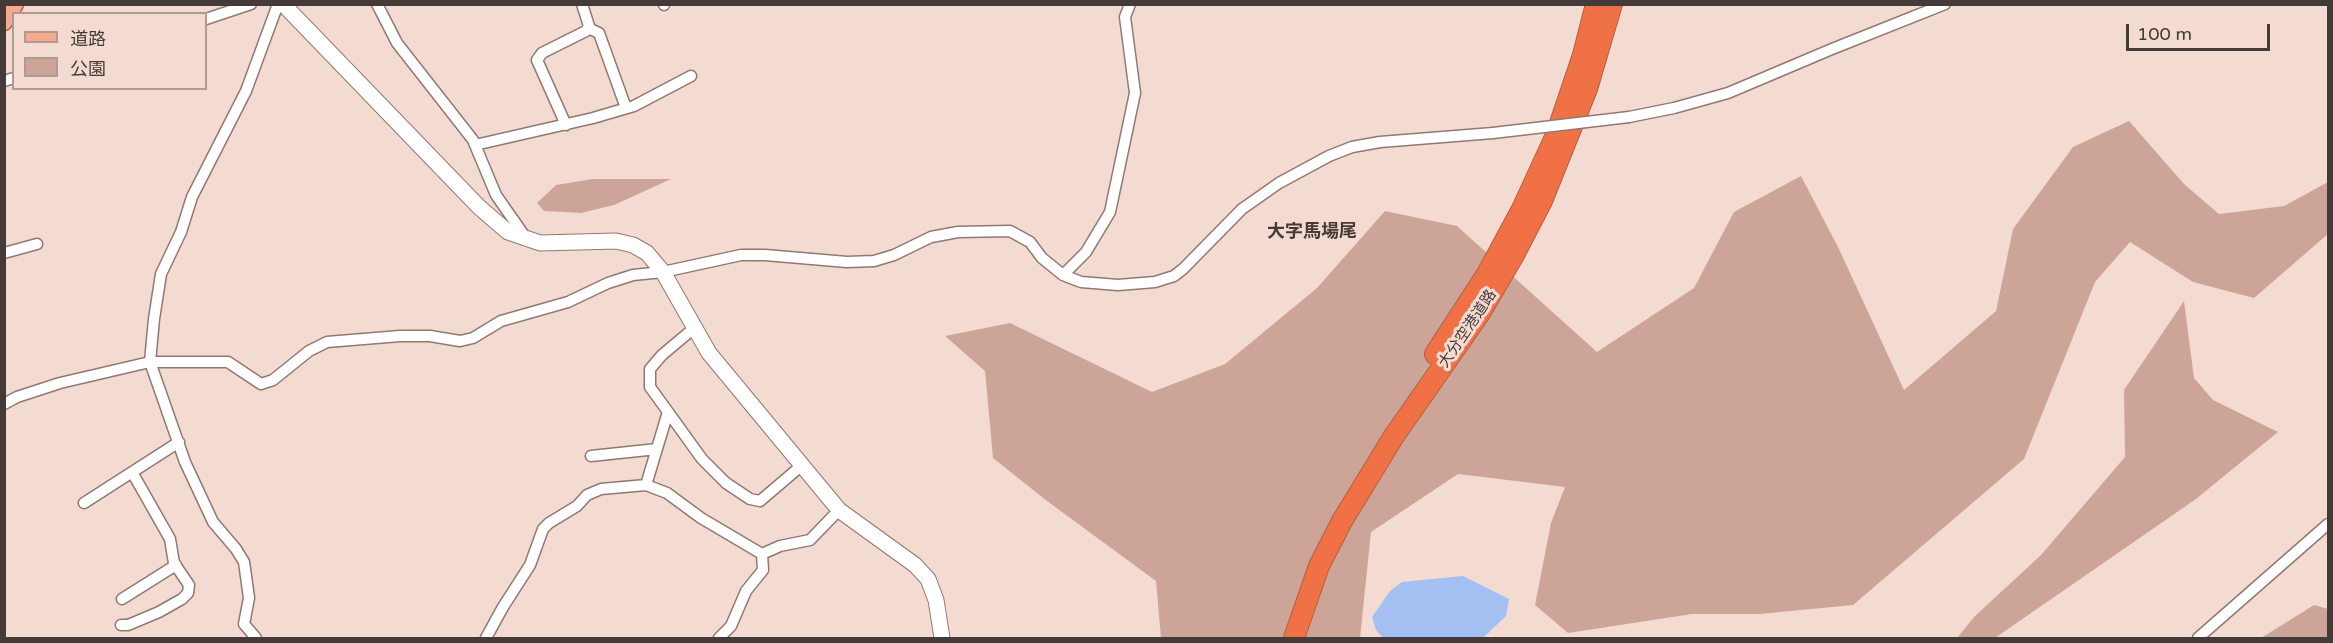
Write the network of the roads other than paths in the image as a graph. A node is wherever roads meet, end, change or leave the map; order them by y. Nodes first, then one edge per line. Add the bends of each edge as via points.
1 (15, 4) edge
2 (251, 4) edge
3 (281, 4) edge
4 (377, 4) edge
5 (582, 4) edge
6 (1130, 4) edge
7 (1587, 4) edge
8 (1596, 4) edge
9 (1612, 4) edge
10 (1624, 4) edge
11 (1945, 4) edge
12 (207, 19) edge
13 (4, 22) edge
14 (588, 28) junction
15 (691, 76) dead end
16 (626, 108) junction
17 (566, 124) junction
18 (1556, 135) junction
19 (475, 145) junction
20 (526, 238) junction
21 (37, 244) dead end
22 (4, 253) edge
23 (1514, 255) junction
24 (663, 272) junction
25 (1063, 275) junction
26 (693, 329) junction
27 (150, 362) junction
28 (4, 404) edge
29 (668, 412) junction
30 (178, 442) junction
31 (657, 450) junction
32 (591, 456) dead end
33 (801, 466) junction
34 (132, 472) junction
35 (646, 485) junction
36 (84, 503) dead end
37 (839, 510) junction
38 (2328, 524) edge
39 (762, 554) junction
40 (176, 566) junction
41 (122, 599) dead end
42 (121, 625) dead end
43 (256, 639) edge
44 (486, 639) edge
45 (719, 639) edge
46 (942, 639) edge
47 (1284, 639) edge
48 (1294, 639) edge
49 (2198, 639) edge

1 - 13 main road
2 - 12 street
3 - 20 street via 479,207 508,231
3 - 27 street via 246,91 192,197 161,274
4 - 19 street via 397,43
5 - 14 street
6 - 25 street via 1125,17 1135,93 1110,212 1086,252
7 - 18 highway
8 - 18 highway, 大分空港道路
9 - 23 highway, 大分空港道路 via 1573,127
10 - 23 highway via 1589,110
11 - 25 street, bridge via 1728,93 1674,108 1629,117 1352,147 1279,183 1242,208 1174,276 1118,285 1081,282
14 - 16 street via 599,33
14 - 17 street via 542,53 537,60
15 - 16 street
16 - 17 street
17 - 19 street
18 - 47 highway, 大分空港道路 via 1487,274 1344,494 1307,568
19 - 20 street via 496,195
20 - 24 street via 540,243 615,241 633,245 647,253
21 - 22 street
23 - 48 highway, 大分空港道路 via 1480,313 1355,498 1319,566
24 - 25 street via 741,255 874,261 931,237 1010,231 1030,242
24 - 26 street
24 - 27 street via 608,283 568,302 501,321 473,338 460,341 400,336 327,342 273,380 261,384 228,362
26 - 29 street via 650,369 650,387
26 - 33 street
27 - 28 street via 60,383
27 - 30 street
29 - 31 street
29 - 33 street via 702,459 726,483 750,499 760,501
30 - 34 street
30 - 43 street via 213,522 244,562 249,598 244,624
31 - 32 street
31 - 35 street
33 - 37 street
34 - 36 street
34 - 40 street via 170,539
35 - 39 street via 667,493
35 - 44 street via 601,489 549,523
37 - 39 street via 810,540
37 - 46 street via 915,565 928,579 936,600
38 - 49 street
39 - 45 street via 763,570 746,591 731,626
40 - 41 street
40 - 42 street via 189,585 182,599

